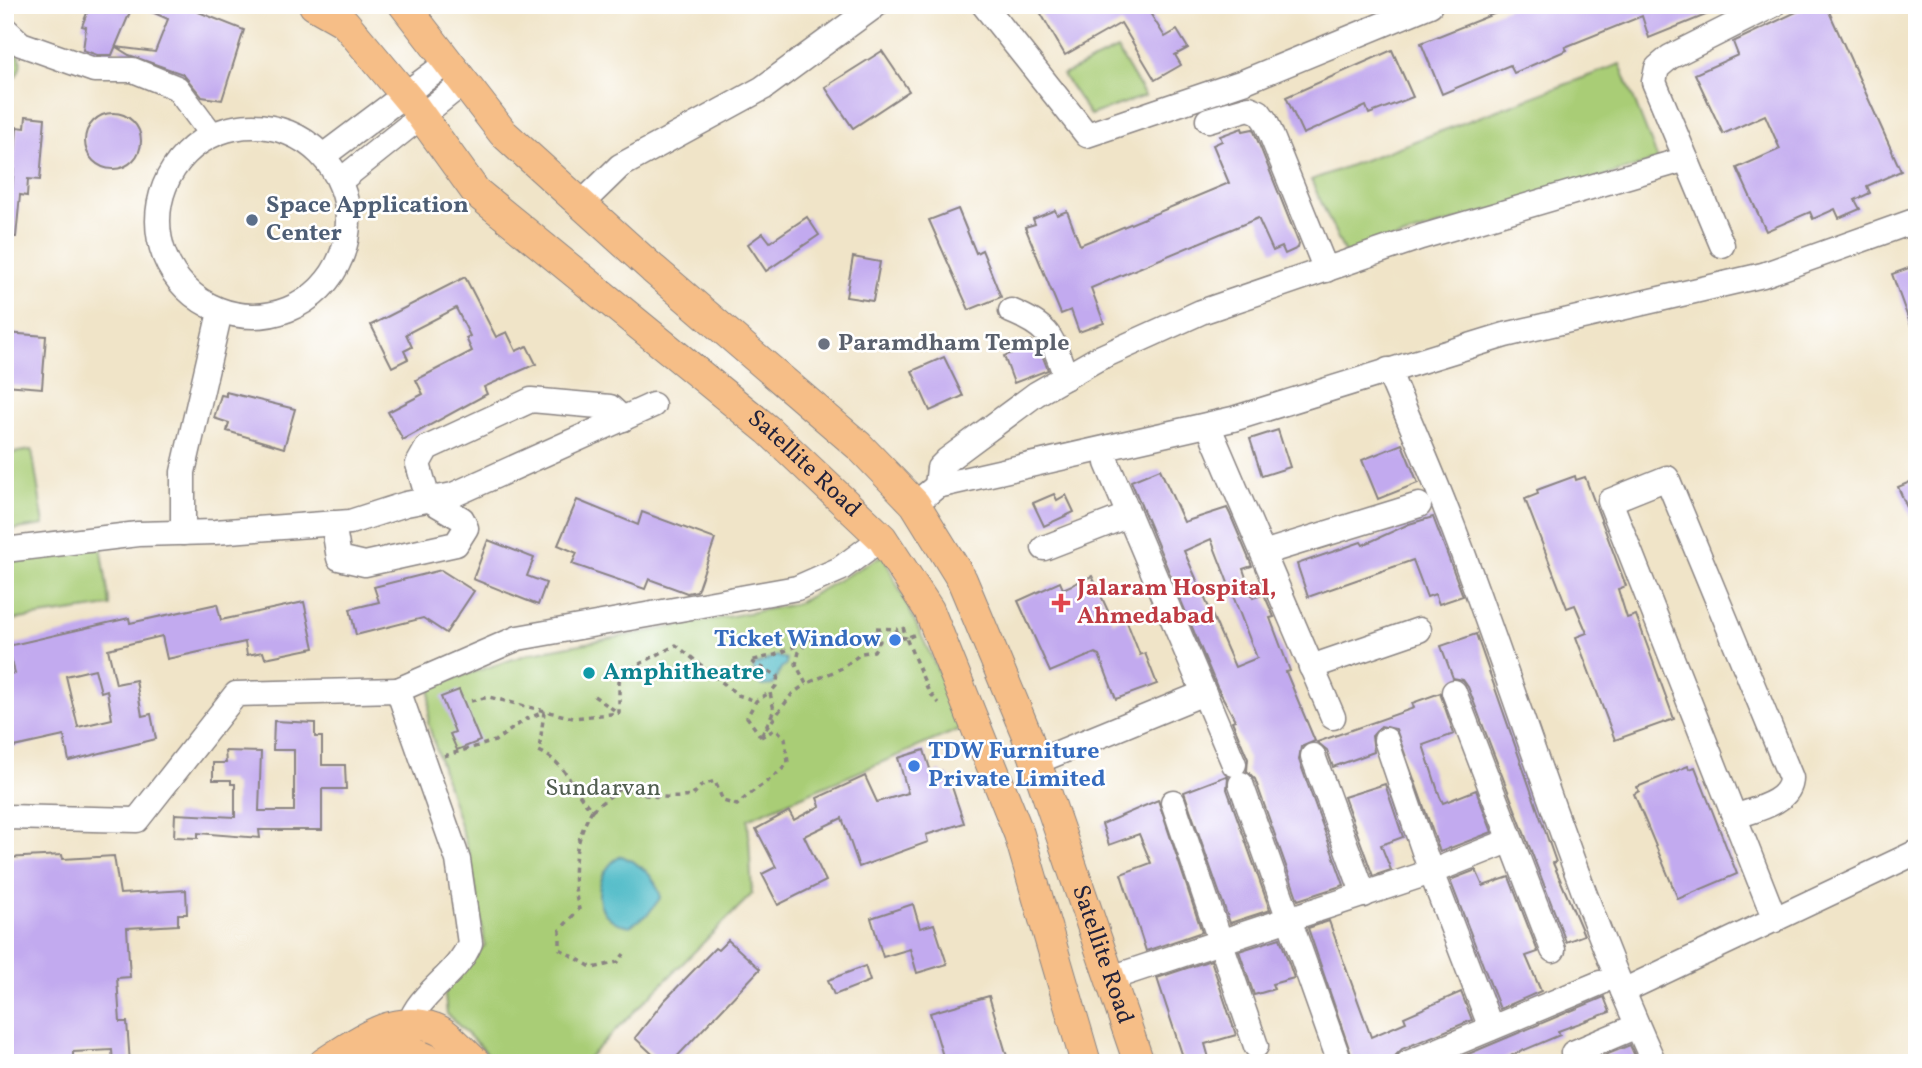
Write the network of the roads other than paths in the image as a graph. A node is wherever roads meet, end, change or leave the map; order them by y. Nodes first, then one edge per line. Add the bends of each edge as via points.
1 (314, 5) edge
2 (404, 5) edge
3 (876, 5) edge
4 (985, 5) edge
5 (1430, 5) edge
6 (1773, 5) edge
7 (5, 29) edge
8 (456, 72) junction
9 (414, 106) junction
10 (1208, 120) dead end
11 (212, 135) junction
12 (323, 156) junction
13 (1686, 159) junction
14 (340, 181) junction
15 (580, 205) junction
16 (1917, 220) edge
17 (1722, 245) dead end
18 (1326, 270) junction
19 (1011, 311) dead end
20 (220, 312) junction
21 (1388, 370) junction
22 (1066, 377) junction
23 (653, 405) dead end
24 (623, 419) junction
25 (1208, 425) junction
26 (1107, 463) dead end
27 (926, 495) junction
28 (428, 499) junction
29 (1419, 505) dead end
30 (1129, 515) junction
31 (333, 523) junction
32 (183, 533) junction
33 (882, 538) junction
34 (1044, 548) dead end
35 (5, 550) edge
36 (1263, 553) junction
37 (1419, 629) dead end
38 (1311, 667) junction
39 (398, 690) junction
40 (1454, 692) dead end
41 (1204, 693) junction
42 (1333, 718) dead end
43 (1386, 740) dead end
44 (1313, 756) dead end
45 (1036, 762) junction
46 (1173, 802) dead end
47 (5, 817) edge
48 (1734, 817) junction
49 (1509, 841) junction
50 (1917, 852) edge
51 (1432, 872) junction
52 (1364, 895) junction
53 (1290, 919) junction
54 (1775, 920) junction
55 (1220, 942) junction
56 (1553, 950) dead end
57 (1111, 978) junction
58 (1611, 987) junction
59 (1637, 1026) junction
60 (1491, 1028) junction
61 (407, 1036) junction
62 (1256, 1046) dead end
63 (1573, 1053) dead end
64 (324, 1063) edge
65 (375, 1063) edge
66 (437, 1063) edge
67 (476, 1063) edge
68 (1086, 1063) edge
69 (1139, 1063) edge
70 (1340, 1063) edge
71 (1408, 1063) edge
72 (1654, 1063) edge

1 - 9 main road, Satellite Road via 344,22
2 - 8 main road, Satellite Road
3 - 15 street via 763,88 620,166
4 - 5 street via 1087,135 1243,82
6 - 13 street via 1657,68 1654,82
7 - 11 street via 21,44 82,66 133,71 177,89
8 - 9 street
8 - 15 main road, Satellite Road via 503,133
9 - 12 street
9 - 14 street
9 - 33 main road, Satellite Road via 476,192 768,430
10 - 18 street via 1249,108 1259,112
11 - 12 street via 240,126 271,127 299,137
11 - 20 street via 185,153 166,179 158,210 159,242 171,272 192,296
12 - 14 street
13 - 17 street
13 - 18 street via 1421,237
14 - 20 street via 348,223 346,244 334,274 312,297 284,313 252,318
15 - 27 main road, Satellite Road via 859,446
16 - 21 street via 1763,275 1506,335
18 - 22 street via 1201,312
19 - 22 street via 1040,323 1052,339
20 - 32 street via 183,472
21 - 25 street
21 - 58 street via 1453,526
22 - 27 street via 947,460
23 - 24 street
24 - 28 street via 453,495
24 - 28 street via 610,407 531,400 427,448 418,464
25 - 27 street
25 - 36 street
26 - 30 street
27 - 45 main road, Satellite Road
28 - 31 street
28 - 31 street via 462,519 466,528 456,544 365,564 339,558
29 - 36 street
30 - 34 street
30 - 41 street
31 - 32 street
32 - 35 street
33 - 39 street via 840,569 797,588 518,638
33 - 68 main road, Satellite Road via 929,611 1019,834
36 - 38 street
37 - 38 street
38 - 42 street
39 - 47 street via 236,694 137,820
39 - 61 street via 458,860 470,943 466,956 426,996
40 - 49 street
41 - 45 street
41 - 53 street
43 - 51 street
44 - 52 street
45 - 57 main road, Satellite Road
46 - 55 street
48 - 48 street via 1610,501 1667,478 1791,778 1787,792 1777,800
48 - 54 street
49 - 51 street
49 - 56 street
50 - 54 street
51 - 52 street
51 - 60 street
52 - 53 street
53 - 55 street
53 - 70 street
54 - 58 street
55 - 57 street
55 - 62 street
57 - 69 main road, Satellite Road
58 - 59 street
58 - 60 street
59 - 63 street
59 - 72 street
60 - 71 street
61 - 64 main road via 368,1035
61 - 65 main road
61 - 66 main road
61 - 67 main road via 436,1028

